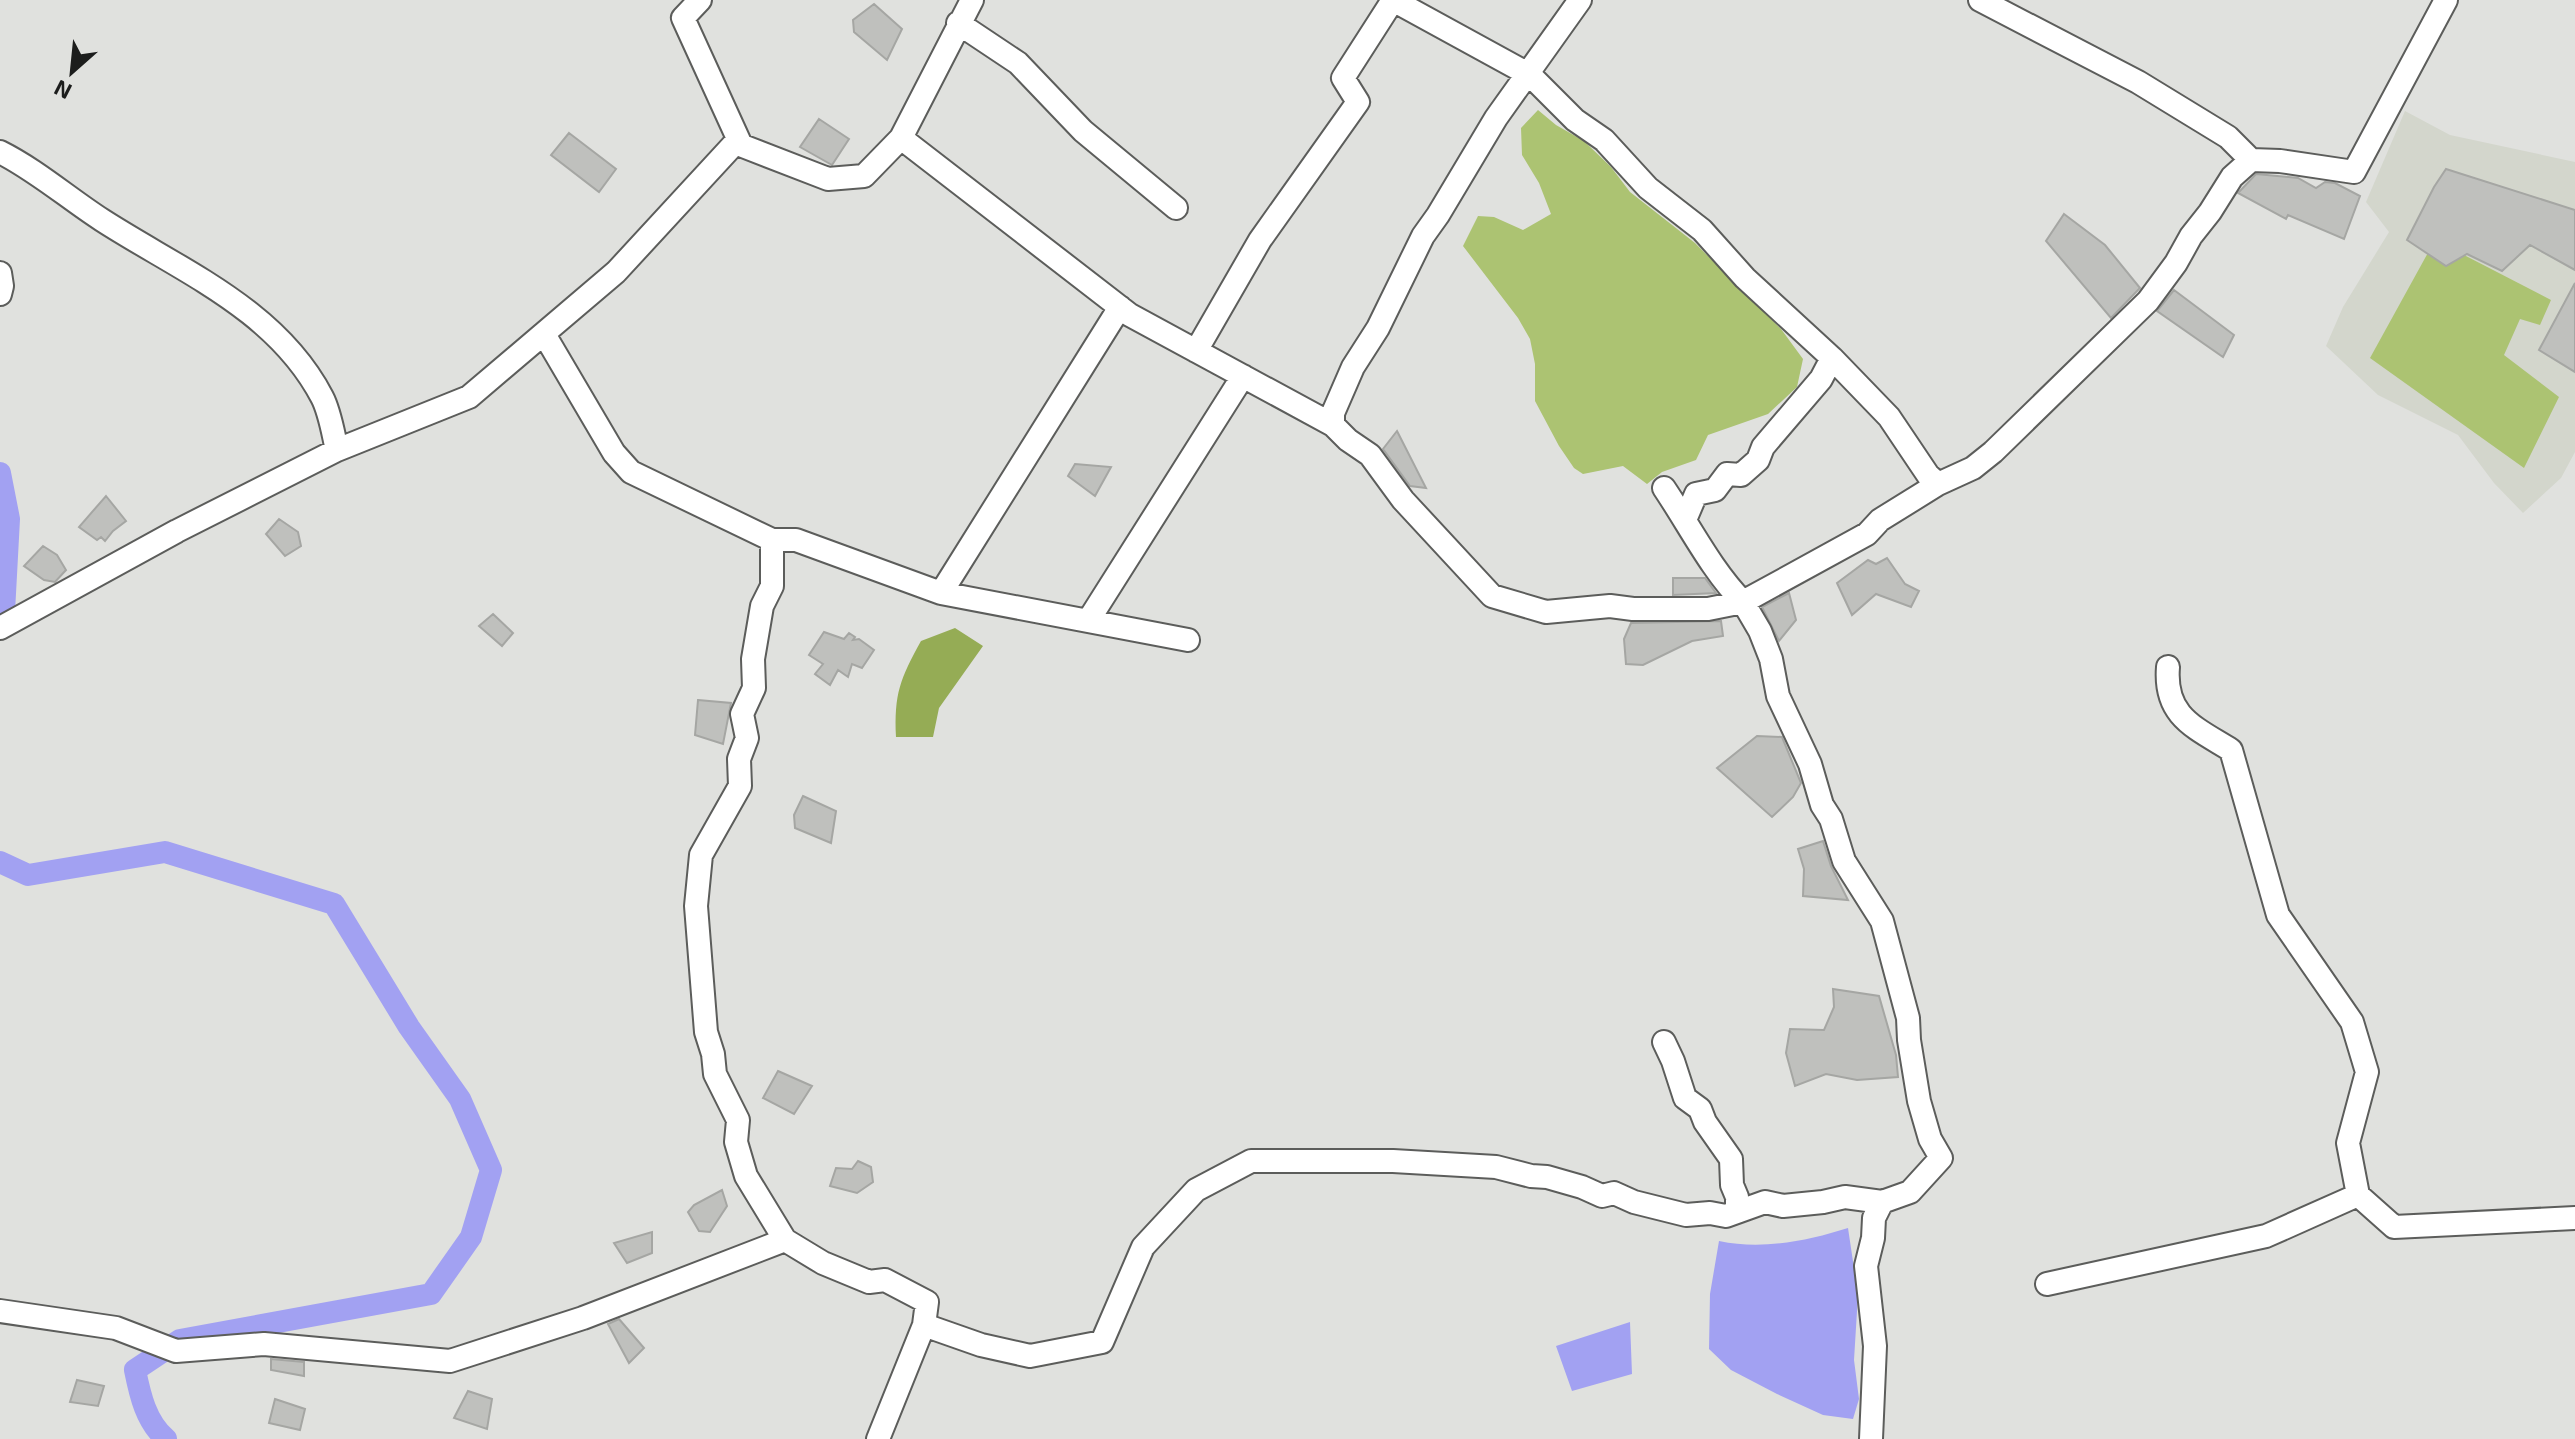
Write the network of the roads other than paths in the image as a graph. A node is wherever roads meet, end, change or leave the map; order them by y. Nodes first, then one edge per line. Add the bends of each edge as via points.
1 (700, 0) edge
2 (972, 0) edge
3 (1393, 0) edge
4 (1580, 0) edge
5 (1980, 0) edge
6 (2446, 0) edge
7 (958, 23) junction
8 (1529, 75) junction
9 (901, 138) junction
10 (741, 145) junction
11 (0, 152) edge
12 (2251, 160) junction
13 (1176, 208) dead end
14 (0, 273) edge
15 (0, 294) edge
16 (1120, 307) junction
17 (544, 334) junction
18 (1196, 351) junction
19 (1832, 358) junction
20 (1243, 376) junction
21 (1333, 425) junction
22 (337, 450) junction
23 (1938, 484) junction
24 (1664, 488) dead end
25 (1685, 520) junction
26 (772, 540) junction
27 (941, 593) junction
28 (1743, 602) junction
29 (1088, 621) junction
30 (0, 628) edge
31 (1188, 640) dead end
32 (2168, 667) dead end
33 (1664, 1042) dead end
34 (2358, 1195) junction
35 (1882, 1202) junction
36 (1737, 1211) junction
37 (2575, 1218) edge
38 (785, 1240) junction
39 (2047, 1284) dead end
40 (0, 1311) edge
41 (924, 1325) junction
42 (878, 1439) edge
43 (1871, 1439) edge

1 - 10 street via 683,18
2 - 7 street
3 - 8 street
3 - 18 street via 1343,78 1358,102 1260,240
4 - 8 street
5 - 12 street via 2138,82 2228,137
6 - 12 street via 2354,172
7 - 9 street
7 - 13 street via 1018,63 1083,131
8 - 19 street via 1604,140 1648,188 1702,230 1745,278
8 - 21 street via 1423,236 1353,367
9 - 10 street via 864,176 828,179
9 - 16 street
10 - 17 street via 735,143 616,272
11 - 22 street via 243,306 296,358 324,399
12 - 23 street via 2232,177 2131,320 1993,452
14 - 15 street
16 - 18 street
16 - 27 street
17 - 22 street via 469,397
17 - 26 street via 614,453 631,472
18 - 20 street
19 - 23 street via 1889,417
19 - 25 street via 1758,460 1741,475 1727,474 1715,490 1696,494
20 - 21 street
20 - 29 street
21 - 28 street via 1370,455 1403,500 1492,596 1546,612 1610,606 1708,609
22 - 30 street
23 - 28 street via 1867,534
24 - 25 street
25 - 28 street via 1723,582
26 - 27 street via 796,540
26 - 38 street via 772,586 762,606 754,688 742,714 747,738 739,759 740,786 701,855 697,918 706,1032 715,1074 738,1120 736,1142 746,1176
27 - 29 street
28 - 35 street via 1771,659 1778,696 1810,764 1844,861 1882,921 1903,994 1919,1101 1941,1158 1910,1192
29 - 31 street
32 - 34 street via 2166,689 2184,721 2231,750 2278,915 2352,1022 2367,1072 2348,1143
33 - 36 street via 1685,1098 1700,1109 1731,1159
34 - 37 street via 2394,1227
34 - 39 street via 2266,1236
35 - 36 street via 1845,1197 1783,1206 1765,1202
35 - 43 street via 1866,1266 1875,1346
36 - 41 street via 1726,1216 1686,1215 1496,1167 1251,1161 1196,1190 1143,1247 1102,1342 1030,1356
38 - 40 street via 583,1318 450,1361 264,1344 176,1351 116,1328
38 - 41 street via 823,1263 869,1282 885,1280 927,1302
41 - 42 street

